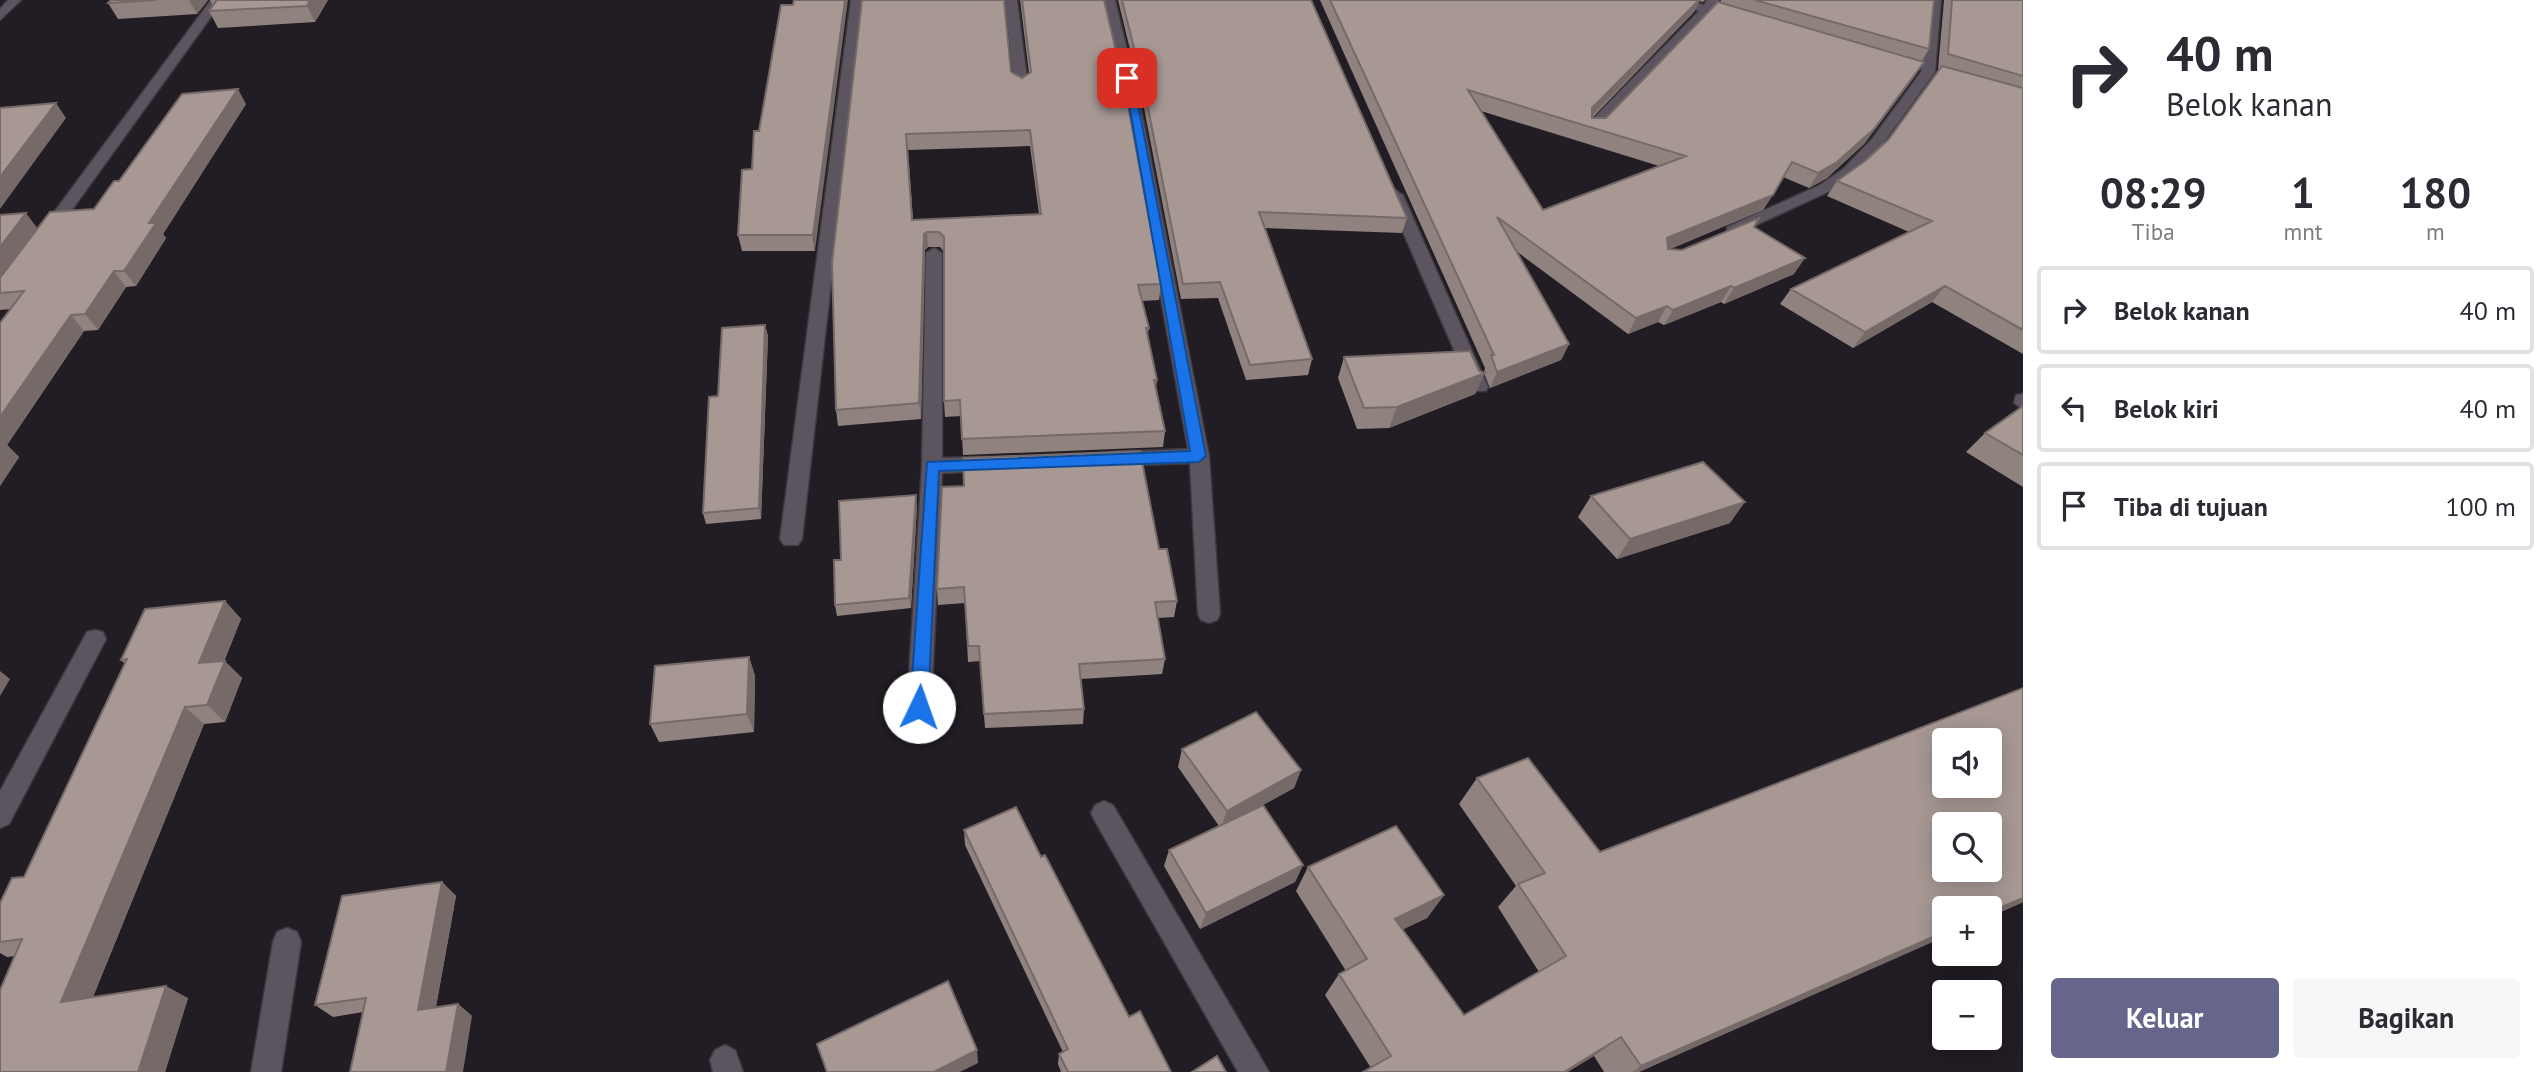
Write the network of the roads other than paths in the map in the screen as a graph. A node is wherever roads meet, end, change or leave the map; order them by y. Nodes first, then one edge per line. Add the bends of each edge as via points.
1 (16, 0) edge
2 (217, 0) edge
3 (857, 0) edge
4 (1011, 0) edge
5 (1109, 0) edge
6 (1673, 0) edge
7 (1936, 0) edge
8 (1711, 4) edge
9 (0, 16) edge
10 (1746, 21) edge
11 (1021, 87) edge
12 (1592, 128) edge
13 (1387, 175) edge
14 (1716, 237) edge
15 (40, 242) edge
16 (934, 253) edge
17 (1479, 387) edge
18 (1199, 456) junction
19 (1092, 460) edge
20 (1012, 463) edge
21 (932, 466) junction
22 (791, 539) dead end
23 (1209, 614) dead end
24 (95, 639) dead end
25 (919, 707) dead end
26 (1104, 813) dead end
27 (0, 816) edge
28 (287, 942) dead end
29 (266, 1072) edge
30 (1254, 1072) edge

1 - 9 street
2 - 15 street
3 - 22 street
4 - 11 street
5 - 18 street
6 - 8 street
7 - 14 street via 1928,67 1877,142 1848,172 1802,200
8 - 10 street
8 - 12 street
13 - 17 street
16 - 21 street
18 - 19 street
18 - 23 street
20 - 21 street
21 - 25 street
24 - 27 street
26 - 30 street
28 - 29 street

